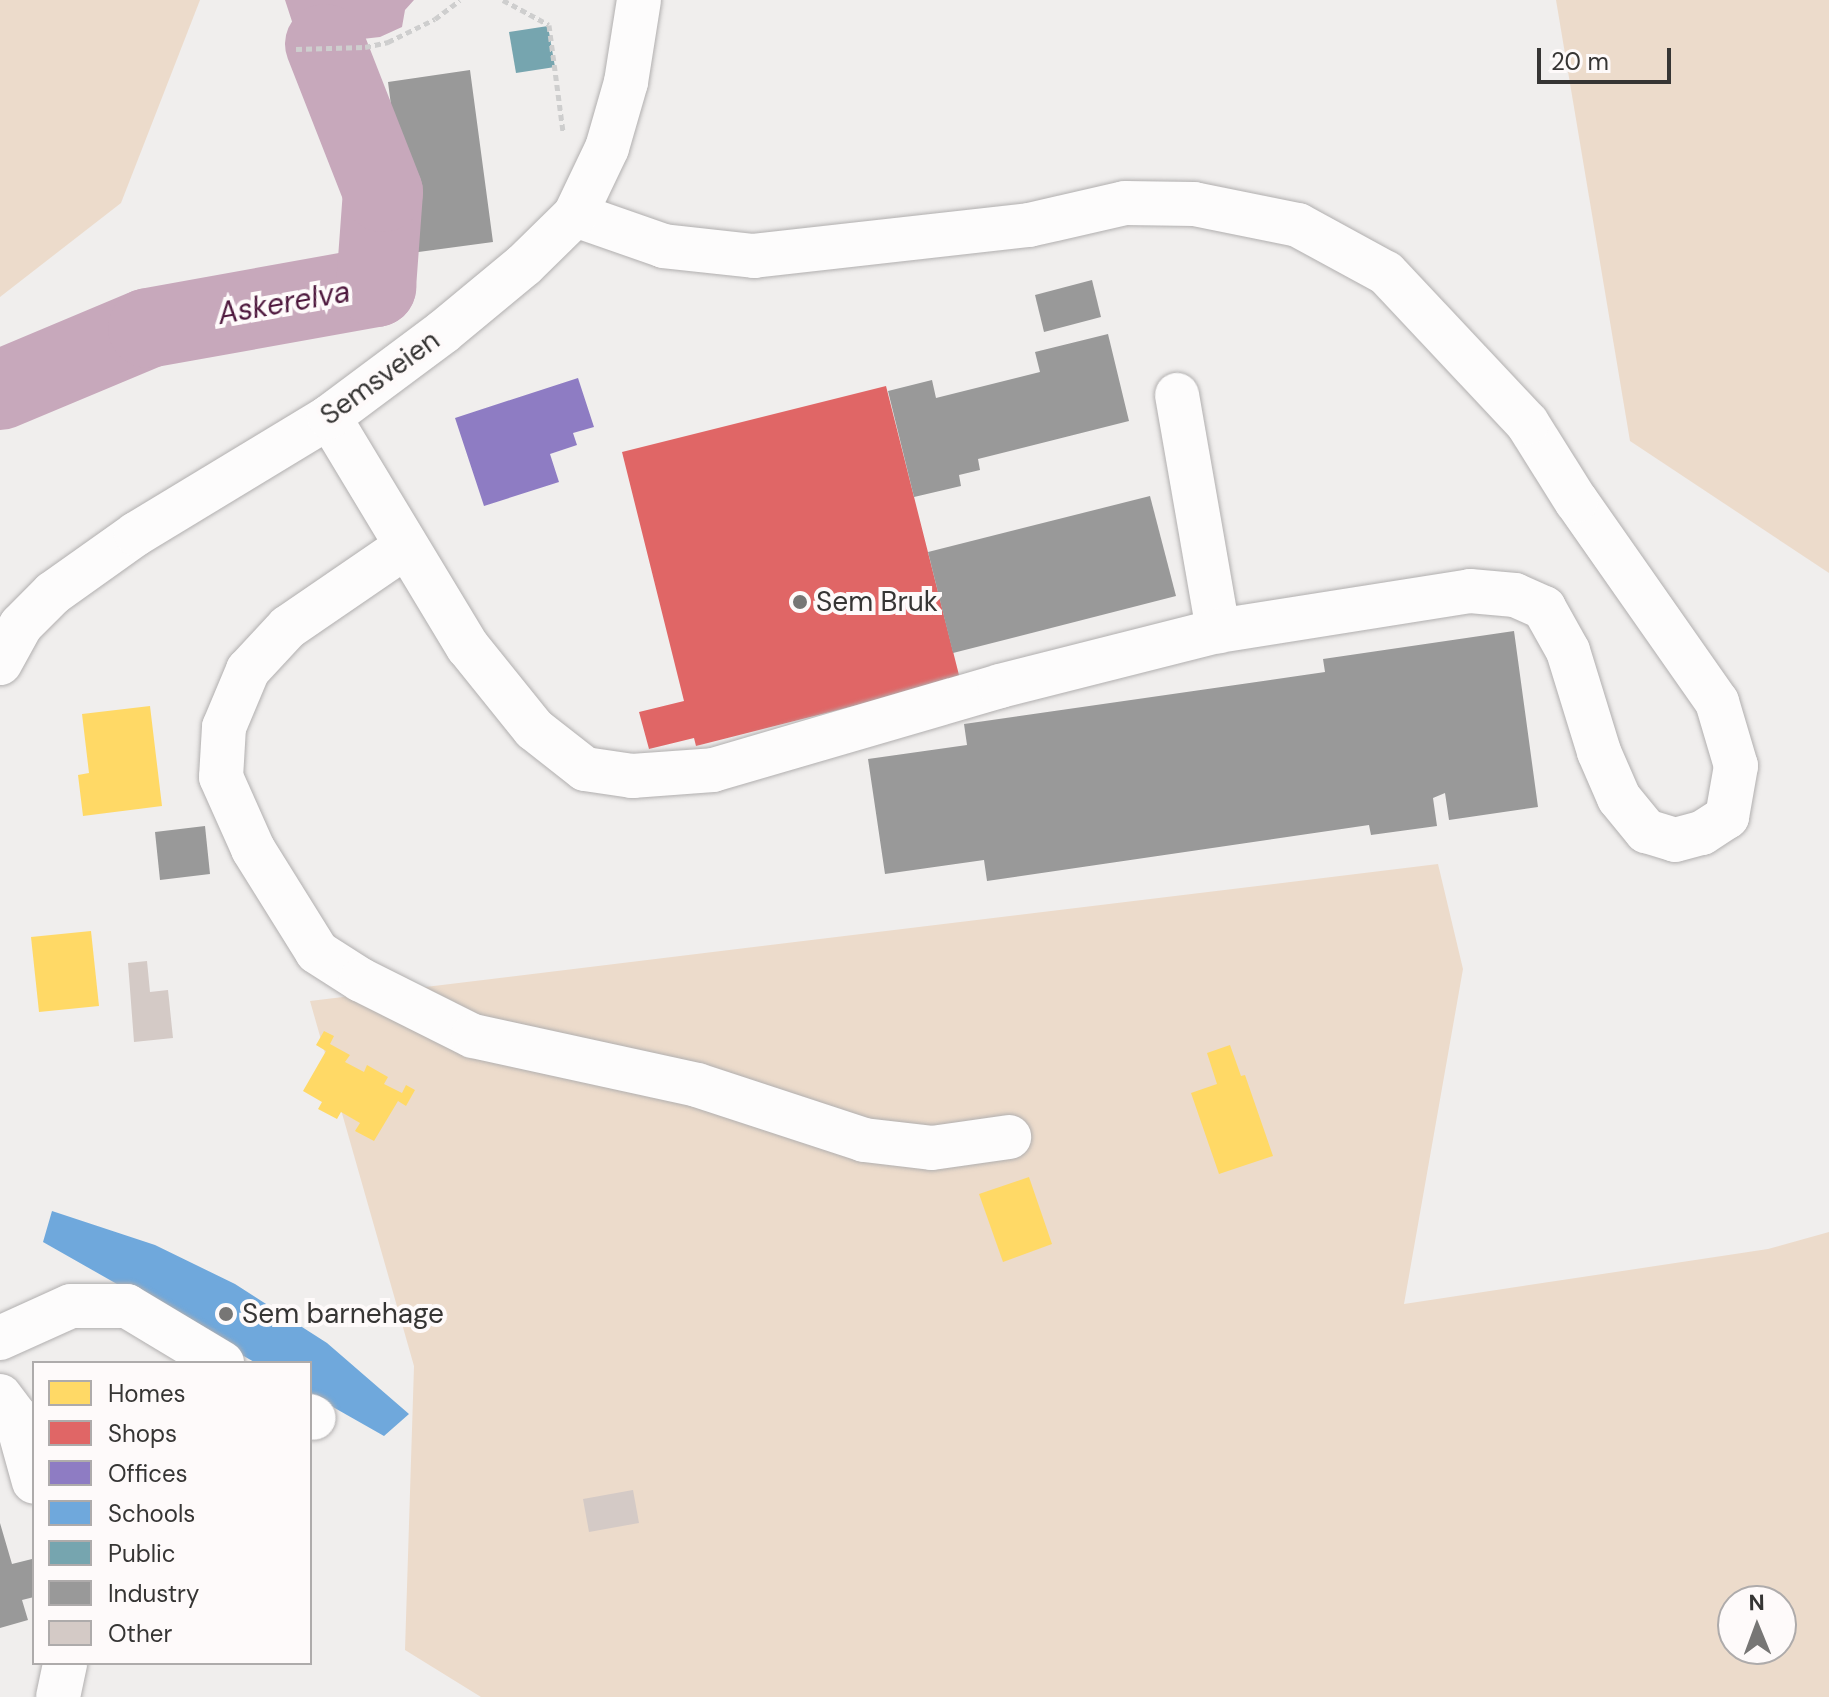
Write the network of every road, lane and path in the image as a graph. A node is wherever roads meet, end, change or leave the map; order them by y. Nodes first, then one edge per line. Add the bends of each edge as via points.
1 (460, 0) edge
2 (503, 0) edge
3 (639, 0) edge
4 (296, 49) dead end
5 (564, 136) dead end
6 (575, 215) junction
7 (1177, 395) dead end
8 (329, 417) junction
9 (405, 547) junction
10 (1218, 631) junction
11 (0, 663) edge
12 (1009, 1137) dead end
13 (0, 1338) edge
14 (219, 1361) edge
15 (0, 1396) edge
16 (32, 1475) edge
17 (65, 1665) edge
18 (58, 1697) edge

1 - 4 path via 388,42
2 - 5 path via 549,25
3 - 6 main road, Semsveien via 626,82 607,148
6 - 8 main road, Semsveien via 443,332
6 - 10 main road via 664,246 754,256 1029,225 1125,203 1194,204 1298,225 1386,273 1527,423 1717,702 1736,766 1727,817 1702,833 1675,840 1646,831 1619,798 1599,752 1568,651 1544,608 1515,595 1470,591
7 - 10 main road
8 - 9 main road
8 - 11 main road, Semsveien via 136,534 53,593 21,625
9 - 10 main road via 468,647 534,729 585,769 632,776 713,770 1000,686
9 - 12 main road via 288,627 248,670 224,727 221,777 253,849 317,952 473,1036 697,1085 864,1140 932,1148
13 - 14 main road via 71,1306 127,1306
15 - 16 main road via 16,1417
17 - 18 main road

